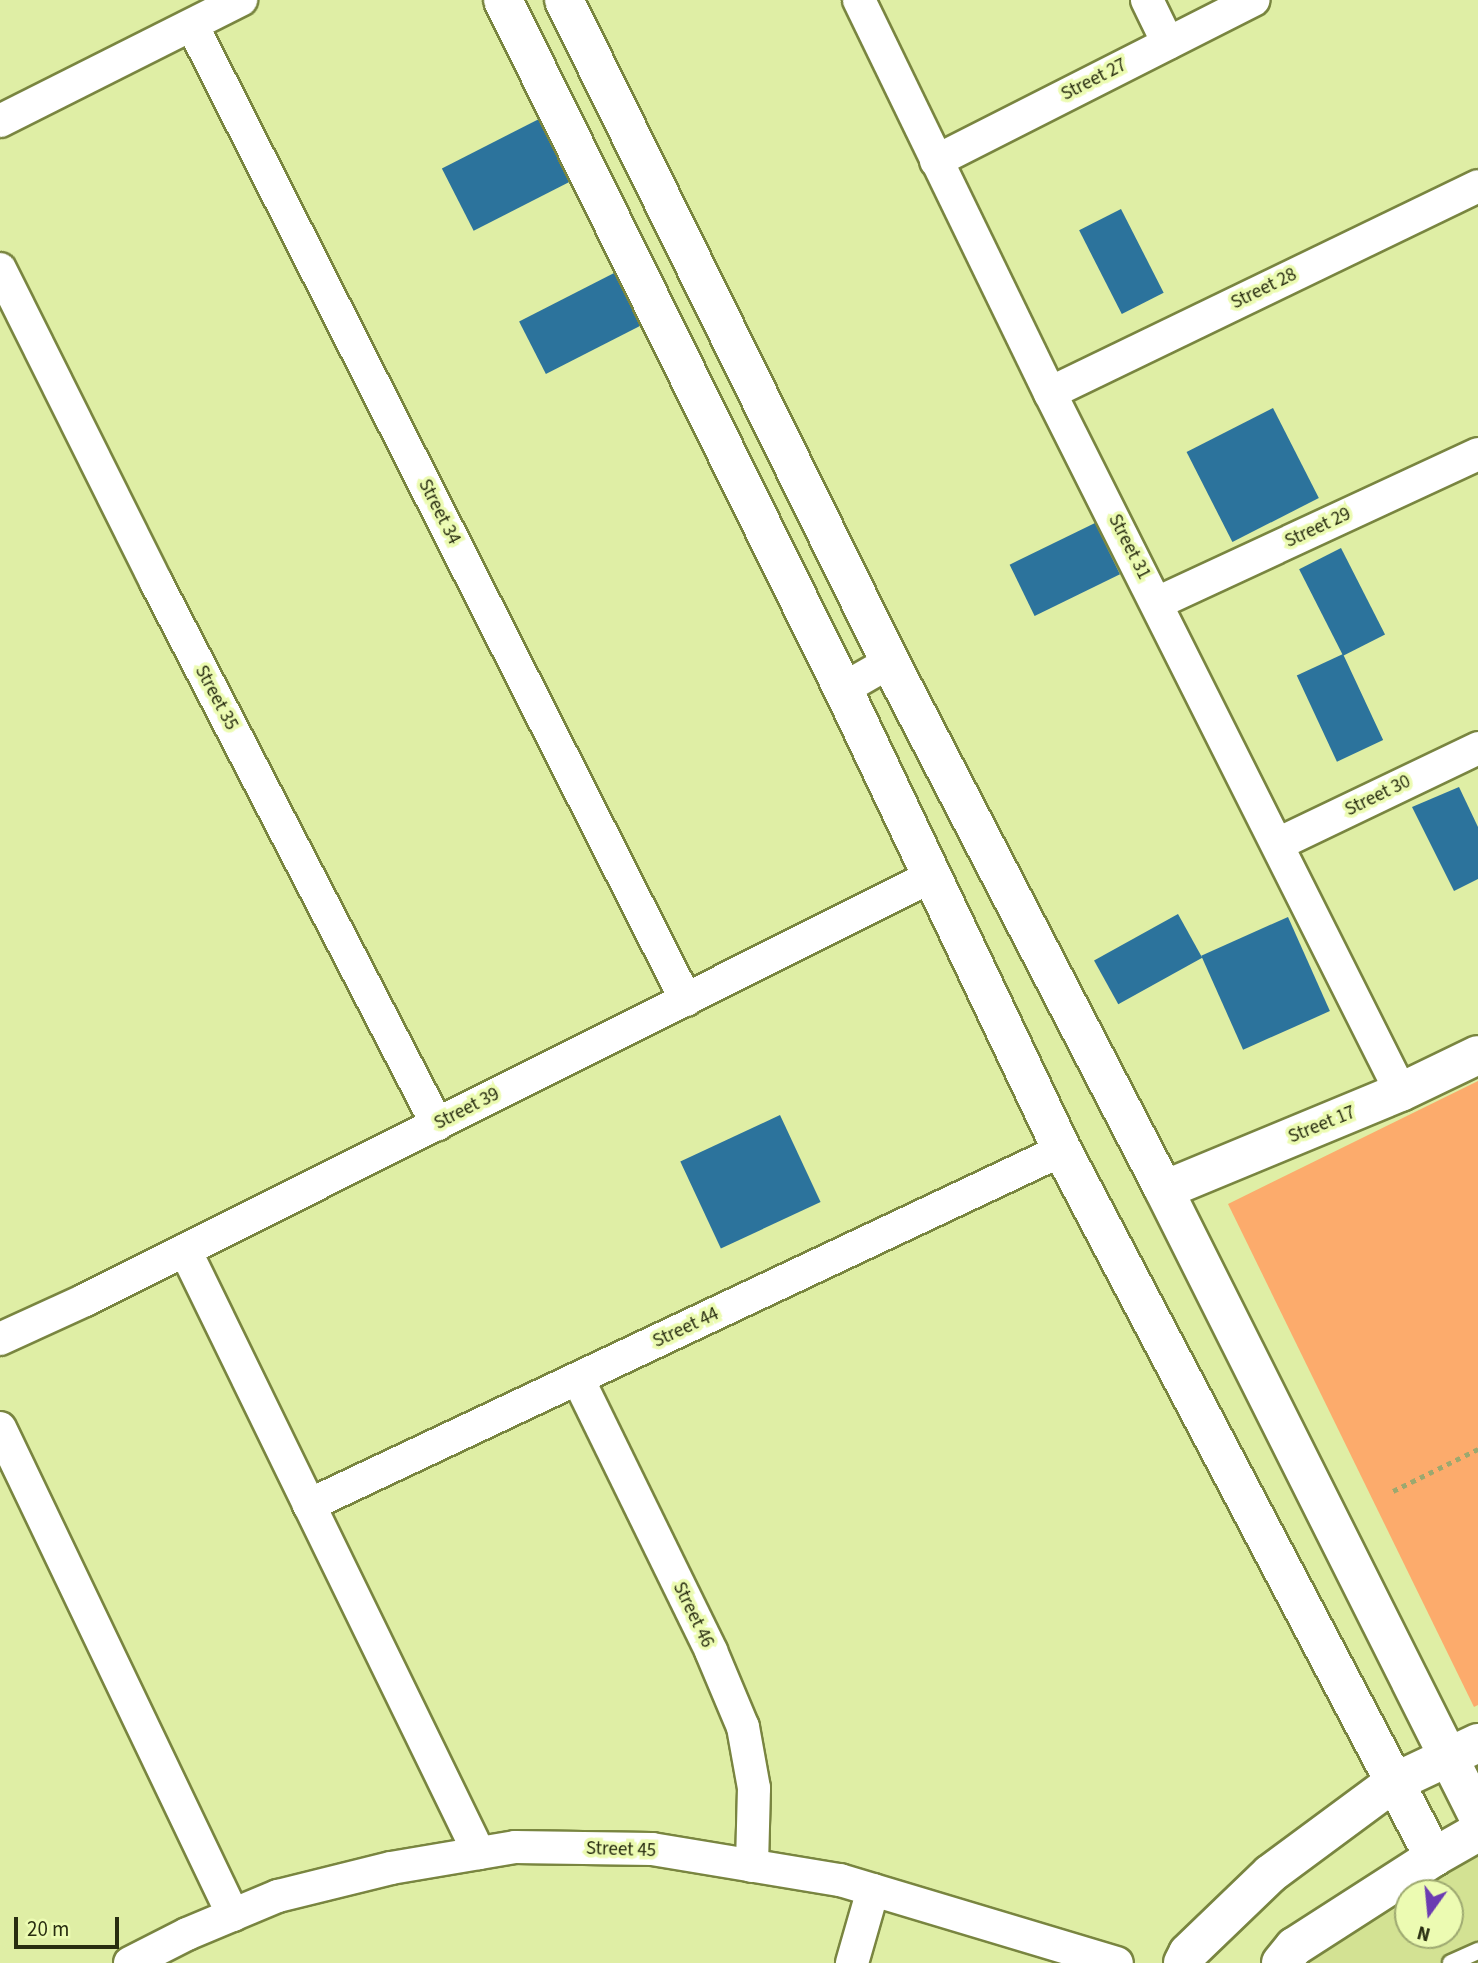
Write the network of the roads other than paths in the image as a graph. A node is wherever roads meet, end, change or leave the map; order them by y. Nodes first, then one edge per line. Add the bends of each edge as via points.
1 (241, 0) edge
2 (503, 0) edge
3 (564, 0) edge
4 (859, 0) edge
5 (1147, 0) edge
6 (1253, 0) edge
7 (192, 25) junction
8 (1168, 43) junction
9 (0, 121) edge
10 (936, 161) junction
11 (1478, 186) edge
12 (0, 269) edge
13 (1050, 393) junction
14 (1478, 454) edge
15 (1157, 603) junction
16 (890, 662) junction
17 (843, 689) junction
18 (1478, 748) edge
19 (1278, 844) junction
20 (932, 876) junction
21 (686, 1000) junction
22 (1478, 1055) edge
23 (1401, 1092) junction
24 (438, 1124) junction
25 (1062, 1150) junction
26 (1164, 1190) junction
27 (185, 1250) junction
28 (0, 1339) edge
29 (578, 1379) junction
30 (0, 1428) edge
31 (309, 1505) junction
32 (1462, 1749) edge
33 (1393, 1783) junction
34 (1478, 1816) edge
35 (1478, 1832) edge
36 (479, 1853) junction
37 (1434, 1857) junction
38 (752, 1866) junction
39 (873, 1890) junction
40 (233, 1914) junction
41 (1478, 1951) edge
42 (131, 1963) edge
43 (852, 1963) edge
44 (1117, 1963) edge
45 (1182, 1963) edge
46 (1280, 1963) edge
47 (1451, 1963) edge

1 - 7 street
2 - 17 street
3 - 16 street
4 - 10 street, Street 31
5 - 8 street
6 - 8 street, Street 27
7 - 9 street
7 - 21 street, Street 34
8 - 10 street, Street 27
10 - 13 street, Street 31
11 - 13 street, Street 28
12 - 24 street, Street 35 via 156,583
13 - 15 street, Street 31
14 - 15 street, Street 29
15 - 19 street, Street 31
16 - 17 street
16 - 26 street
17 - 20 street
18 - 19 street, Street 30
19 - 23 street, Street 31
20 - 21 street, Street 39
20 - 25 street
21 - 24 street, Street 39
22 - 23 street, Street 17
23 - 26 street, Street 17
24 - 27 street, Street 39
25 - 29 street, Street 44
25 - 33 street
26 - 32 street
27 - 28 street, Street 39
27 - 31 street
29 - 31 street, Street 44
29 - 38 street, Street 46 via 711,1651 743,1727 754,1788
30 - 40 street
31 - 36 street
32 - 33 street
32 - 34 street
33 - 37 street
33 - 45 street via 1270,1874
35 - 37 street
36 - 38 street, Street 45 via 514,1847 652,1849
36 - 40 street, Street 45 via 391,1868 290,1893
37 - 46 street via 1294,1947
38 - 39 street, Street 45
39 - 43 street
39 - 44 street, Street 45
40 - 42 street, Street 45
41 - 47 lane

